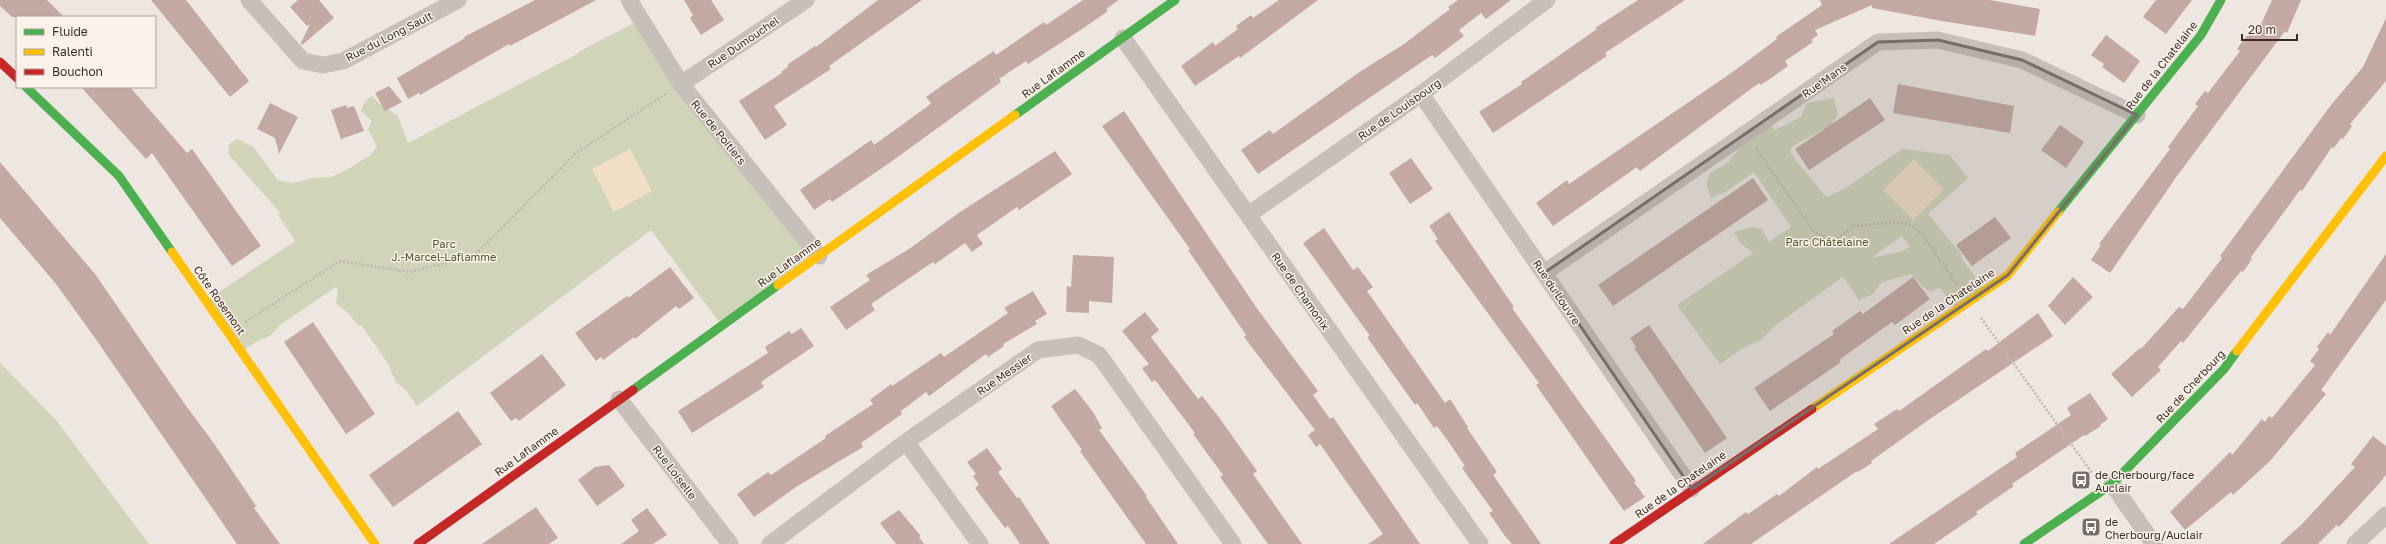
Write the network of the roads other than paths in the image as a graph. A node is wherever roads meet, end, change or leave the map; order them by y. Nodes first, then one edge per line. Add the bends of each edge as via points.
1 (249, 0) edge
2 (458, 0) edge
3 (629, 0) edge
4 (806, 0) edge
5 (1175, 0) edge
6 (1547, 0) edge
7 (2221, 0) edge
8 (1123, 38) junction
9 (0, 62) edge
10 (16, 77) edge
11 (681, 84) junction
12 (27, 88) edge
13 (1421, 94) junction
14 (2137, 115) junction
15 (2386, 156) edge
16 (1248, 215) junction
17 (819, 256) junction
18 (1544, 273) junction
19 (620, 399) junction
20 (906, 442) junction
21 (2108, 487) junction
22 (1692, 489) junction
23 (2386, 515) edge
24 (375, 544) edge
25 (418, 544) edge
26 (730, 544) edge
27 (770, 544) edge
28 (980, 544) edge
29 (1233, 544) edge
30 (1480, 544) edge
31 (1614, 544) edge
32 (2024, 544) edge
33 (2154, 544) edge
34 (2355, 544) edge

1 - 2 street, Rue du Long Sault via 302,61 323,65 343,60
3 - 11 street, Rue de Poitiers
4 - 11 street, Rue Dumouchel
5 - 8 street, Rue Laflamme
6 - 13 street, Rue de Louisbourg
7 - 14 street, Rue de la Chatelaine via 2202,36
8 - 16 street, Rue de Chamonix
8 - 17 street, Rue Laflamme
9 - 10 street
11 - 17 street, Rue de Poitiers
12 - 24 street, Côte Rosemont via 119,176
13 - 16 street, Rue de Louisbourg
13 - 18 street, Rue du Louvre
14 - 18 street, Rue Mans via 2022,60 1938,40 1878,42
14 - 22 street, Rue de la Chatelaine via 2008,275
15 - 21 street, Rue de Cherbourg via 2224,369
16 - 30 street, Rue de Chamonix
17 - 19 street, Rue Laflamme
18 - 22 street, Rue du Louvre
19 - 25 street, Rue Laflamme
19 - 26 street, Rue Loiselle
20 - 27 street, Rue Messier
20 - 28 street
20 - 29 street, Rue Messier via 1038,350 1078,345 1099,355
21 - 32 street, Rue de Cherbourg
21 - 33 street
22 - 31 street, Rue de la Chatelaine
23 - 34 street

